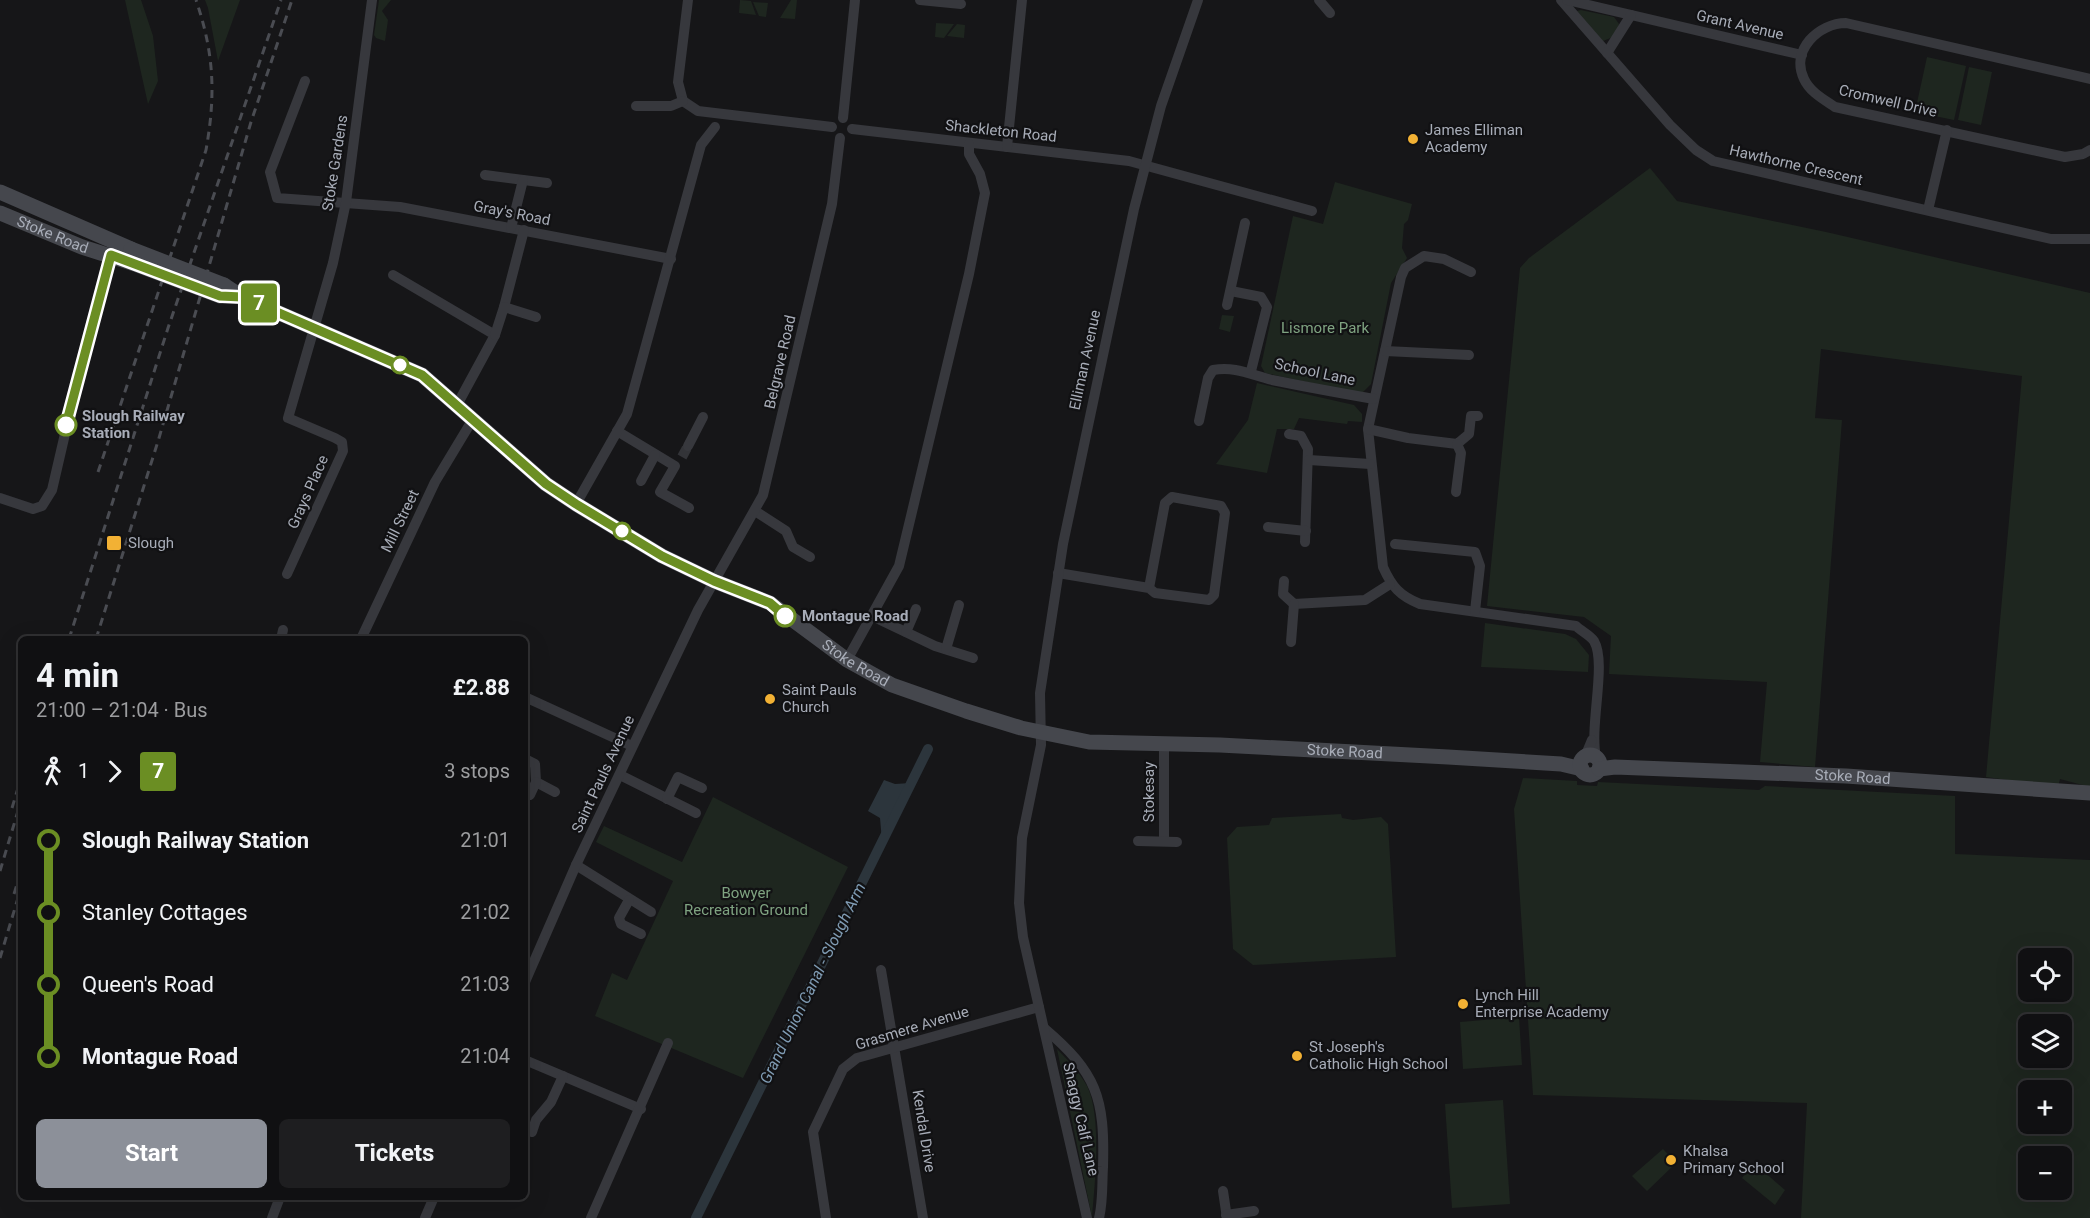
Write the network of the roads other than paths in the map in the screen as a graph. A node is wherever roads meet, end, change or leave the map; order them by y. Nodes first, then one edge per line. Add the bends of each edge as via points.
1 (372, 0) edge
2 (688, 0) edge
3 (855, 0) edge
4 (920, 0) edge
5 (1022, 0) edge
6 (1198, 0) edge
7 (1320, 0) edge
8 (1561, 0) edge
9 (1567, 0) edge
10 (961, 4) dead end
11 (1330, 13) dead end
12 (1631, 15) junction
13 (1607, 53) junction
14 (1802, 55) junction
15 (2090, 79) edge
16 (305, 81) dead end
17 (683, 101) junction
18 (636, 106) dead end
19 (843, 118) junction
20 (715, 127) dead end
21 (832, 127) junction
22 (852, 129) junction
23 (1947, 130) junction
24 (840, 138) junction
25 (969, 144) junction
26 (1007, 147) junction
27 (2090, 150) edge
28 (1146, 164) junction
29 (485, 175) dead end
30 (523, 180) junction
31 (547, 183) dead end
32 (0, 192) edge
33 (345, 202) junction
34 (1928, 210) junction
35 (1312, 211) dead end
36 (0, 213) edge
37 (1245, 223) dead end
38 (512, 228) junction
39 (524, 231) junction
40 (2090, 239) edge
41 (130, 253) junction
42 (111, 255) junction
43 (671, 259) junction
44 (1471, 272) dead end
45 (393, 275) dead end
46 (1231, 291) junction
47 (1227, 305) dead end
48 (504, 306) junction
49 (536, 317) dead end
50 (315, 328) junction
51 (495, 335) junction
52 (1385, 351) junction
53 (1469, 355) dead end
54 (1251, 371) junction
55 (1374, 399) junction
56 (457, 405) junction
57 (1478, 416) dead end
58 (703, 417) dead end
59 (288, 418) joint
60 (473, 419) junction
61 (1198, 421) dead end
62 (1368, 429) junction
63 (617, 431) junction
64 (1288, 434) dead end
65 (1457, 444) junction
66 (688, 446) tunnel mouth
67 (656, 455) junction
68 (682, 457) tunnel mouth
69 (1309, 460) junction
70 (1370, 464) junction
71 (675, 466) junction
72 (641, 481) dead end
73 (1456, 492) dead end
74 (0, 498) edge
75 (576, 504) junction
76 (689, 508) dead end
77 (755, 511) junction
78 (1268, 527) dead end
79 (1306, 531) junction
80 (1305, 542) dead end
81 (1395, 544) dead end
82 (810, 557) dead end
83 (1058, 573) junction
84 (287, 574) dead end
85 (714, 581) junction
86 (1284, 581) dead end
87 (1390, 584) junction
88 (1149, 588) junction
89 (1294, 604) junction
90 (959, 605) dead end
91 (916, 609) dead end
92 (1475, 611) junction
93 (873, 616) junction
94 (906, 632) junction
95 (362, 636) edge
96 (1291, 642) dead end
97 (946, 649) junction
98 (973, 658) dead end
99 (847, 660) junction
100 (528, 698) edge
101 (1041, 733) junction
102 (1164, 744) junction
103 (632, 746) junction
104 (528, 760) edge
105 (1590, 762) junction
106 (620, 775) junction
107 (536, 782) junction
108 (702, 788) dead end
109 (555, 792) dead end
110 (2090, 793) edge
111 (530, 795) dead end
112 (667, 799) junction
113 (696, 813) dead end
114 (1138, 841) dead end
115 (1164, 841) junction
116 (1177, 842) dead end
117 (576, 865) junction
118 (629, 900) junction
119 (651, 912) dead end
120 (641, 934) dead end
121 (881, 970) dead end
122 (528, 975) edge
123 (1039, 1007) junction
124 (1044, 1028) junction
125 (668, 1043) dead end
126 (896, 1048) junction
127 (528, 1061) edge
128 (563, 1076) junction
129 (640, 1109) junction
130 (532, 1132) dead end
131 (1222, 1191) dead end
132 (279, 1200) edge
133 (433, 1200) edge
134 (1254, 1211) dead end
135 (1227, 1217) edge
136 (272, 1218) edge
137 (425, 1218) edge
138 (591, 1218) edge
139 (826, 1218) edge
140 (923, 1218) edge
141 (1087, 1218) edge
142 (1099, 1218) edge

1 - 33 street, Stoke Gardens
2 - 17 street via 678,82
3 - 19 street
4 - 10 street
5 - 26 street
6 - 28 street, Elliman Avenue via 1161,106
7 - 11 street
8 - 13 street, Hawthorne Crescent
9 - 12 street, Grant Avenue
12 - 13 street
12 - 14 street, Grant Avenue
13 - 34 street, Hawthorne Crescent via 1670,125 1713,161
14 - 15 street via 1809,39 1821,29 1833,23 1846,23
14 - 23 street, Cromwell Drive via 1803,78 1816,95 1835,107
16 - 33 street, Gray's Road via 270,172 277,198
17 - 18 street via 671,106
17 - 21 street via 698,111
19 - 21 street
19 - 22 street via 851,123
20 - 43 street via 701,145
21 - 24 street
22 - 24 street
22 - 25 street, Shackleton Road
23 - 27 street, Cromwell Drive via 2066,157
23 - 34 street
24 - 77 street, Belgrave Road via 832,204 768,481
25 - 26 street, Shackleton Road
25 - 93 street via 969,154 985,193 984,211 899,566
26 - 28 street, Shackleton Road
28 - 35 street, Shackleton Road
28 - 83 street, Elliman Avenue via 1111,307
29 - 30 street
30 - 31 street
30 - 38 street
32 - 41 main road, Stoke Road
33 - 38 street, Gray's Road via 400,207
33 - 50 street, Stoke Gardens
34 - 40 street, Hawthorne Crescent via 2051,239
36 - 42 main road, Stoke Road
37 - 46 street
38 - 39 street, Gray's Road
39 - 43 street, Gray's Road
39 - 48 street
41 - 42 main road, Stoke Road
41 - 50 main road, Stoke Road, bridge
42 - 74 street via 52,490 42,506 33,509
43 - 63 street via 627,414
44 - 52 street via 1443,259 1424,256 1405,268
45 - 51 street
46 - 47 street
46 - 54 street, School Lane via 1261,297 1267,307
48 - 49 street
48 - 51 street
50 - 56 main road, Stoke Road via 422,375
50 - 59 street, Stoke Gardens
51 - 56 street
52 - 53 street
52 - 55 street
54 - 55 street, School Lane via 1269,379
54 - 61 street via 1213,370
55 - 62 street
56 - 60 main road, Stoke Road
57 - 65 street via 1471,416 1469,434
58 - 66 street
59 - 84 street, Grays Place via 342,442 343,452
60 - 75 main road, Stoke Road via 546,484
60 - 95 street, Mill Street via 435,482
62 - 65 street
62 - 70 street
63 - 67 street
63 - 75 street
64 - 69 street via 1300,436
65 - 73 street via 1461,453
67 - 71 street
67 - 72 street
68 - 71 street
69 - 70 street
69 - 79 street
70 - 87 street via 1383,567
71 - 76 street via 660,492
75 - 85 main road, Stoke Road via 662,556
77 - 82 street via 786,531 793,548
77 - 85 street, Belgrave Road
78 - 79 street
79 - 80 street
81 - 92 street via 1475,552 1479,566
83 - 88 street
83 - 101 street, Elliman Avenue via 1040,699
85 - 99 main road, Stoke Road via 770,603
85 - 103 street, Saint Pauls Avenue
86 - 89 street via 1283,594
87 - 89 street via 1365,600
87 - 92 street via 1403,597 1420,604
88 - 88 street via 1155,593 1209,600 1214,595 1225,513 1221,506 1172,497 1165,503
89 - 96 street
90 - 97 street
91 - 94 street
92 - 105 street via 1575,626 1593,639 1600,655
93 - 94 street
93 - 99 street
94 - 97 street
97 - 98 street
99 - 101 main road, Stoke Road via 892,685
100 - 103 street
101 - 102 main road, Stoke Road via 1089,742
101 - 123 street, Shaggy Calf Lane via 1022,838 1019,903
102 - 105 main road, Stoke Road via 1561,764
102 - 115 street, Stokesay
103 - 106 street, Saint Pauls Avenue
104 - 107 street via 535,764
105 - 110 main road, Stoke Road via 1615,767 1846,776
106 - 112 street
106 - 117 street, Saint Pauls Avenue
107 - 109 street
107 - 111 street
108 - 112 street via 678,777
112 - 113 street
114 - 115 street, Stokesay
115 - 116 street, Stokesay
117 - 118 street
117 - 122 street, Saint Pauls Avenue
118 - 119 street
118 - 120 street via 619,918 621,924
121 - 126 street, Kendal Drive
123 - 124 street, Shaggy Calf Lane
123 - 126 street, Grasmere Avenue
124 - 141 street, Shaggy Calf Lane
124 - 142 street, Shaggy Calf Lane via 1083,1067 1100,1108 1104,1142
125 - 129 street
126 - 139 street, Grasmere Avenue via 857,1059 843,1069 816,1125 814,1145
126 - 140 street, Kendal Drive
127 - 128 street
128 - 129 street
128 - 130 street via 551,1102 531,1119
129 - 138 street
131 - 135 street
132 - 136 street
133 - 137 street
134 - 135 street

